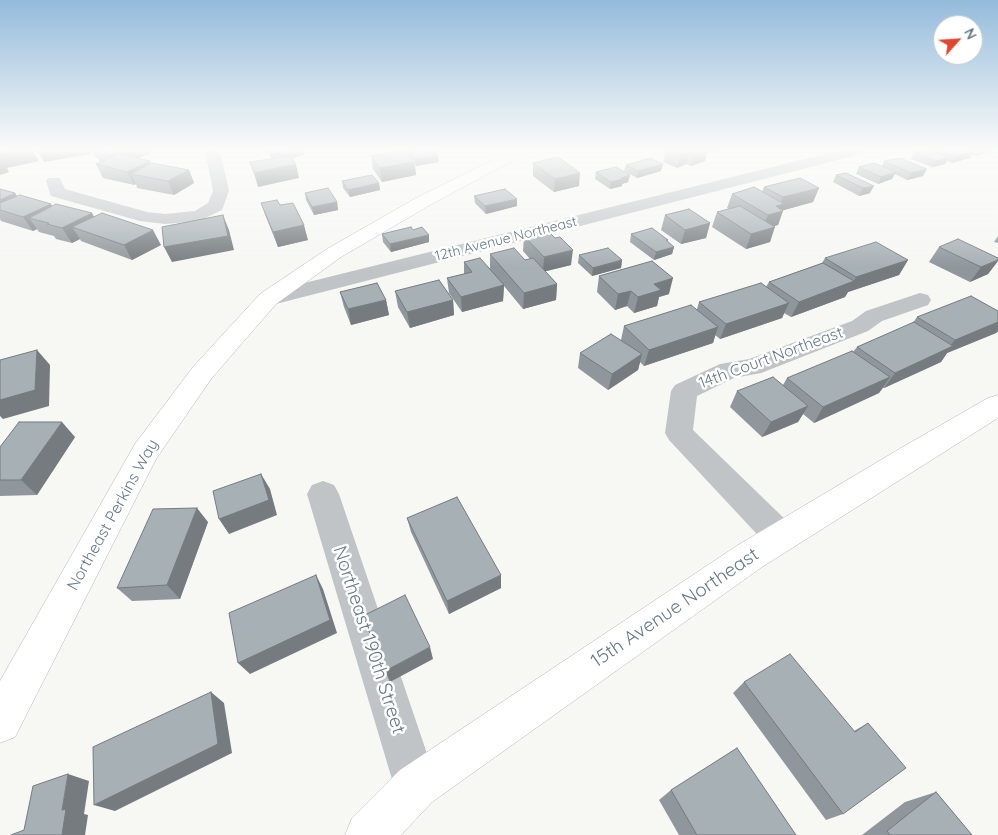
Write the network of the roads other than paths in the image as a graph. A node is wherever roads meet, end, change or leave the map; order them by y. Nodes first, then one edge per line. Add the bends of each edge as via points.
1 (56, 189) edge
2 (221, 189) edge
3 (448, 189) edge
4 (704, 189) edge
5 (268, 298) junction
6 (920, 300) dead end
7 (998, 405) edge
8 (323, 494) dead end
9 (780, 536) junction
10 (0, 722) edge
11 (416, 786) junction
12 (369, 835) edge

1 - 2 street via 57,192 146,218 182,218 208,212 216,206
3 - 5 main road, Northeast Perkins Way via 334,253
4 - 5 street, 12th Avenue Northeast
5 - 10 main road, Northeast Perkins Way via 202,373 145,452
6 - 9 street, 14th Court Northeast via 752,367 729,370 684,391 679,433
7 - 9 main road, 15th Avenue Northeast
8 - 11 street, Northeast 190th Street
9 - 11 main road, 15th Avenue Northeast
11 - 12 main road, 15th Avenue Northeast

